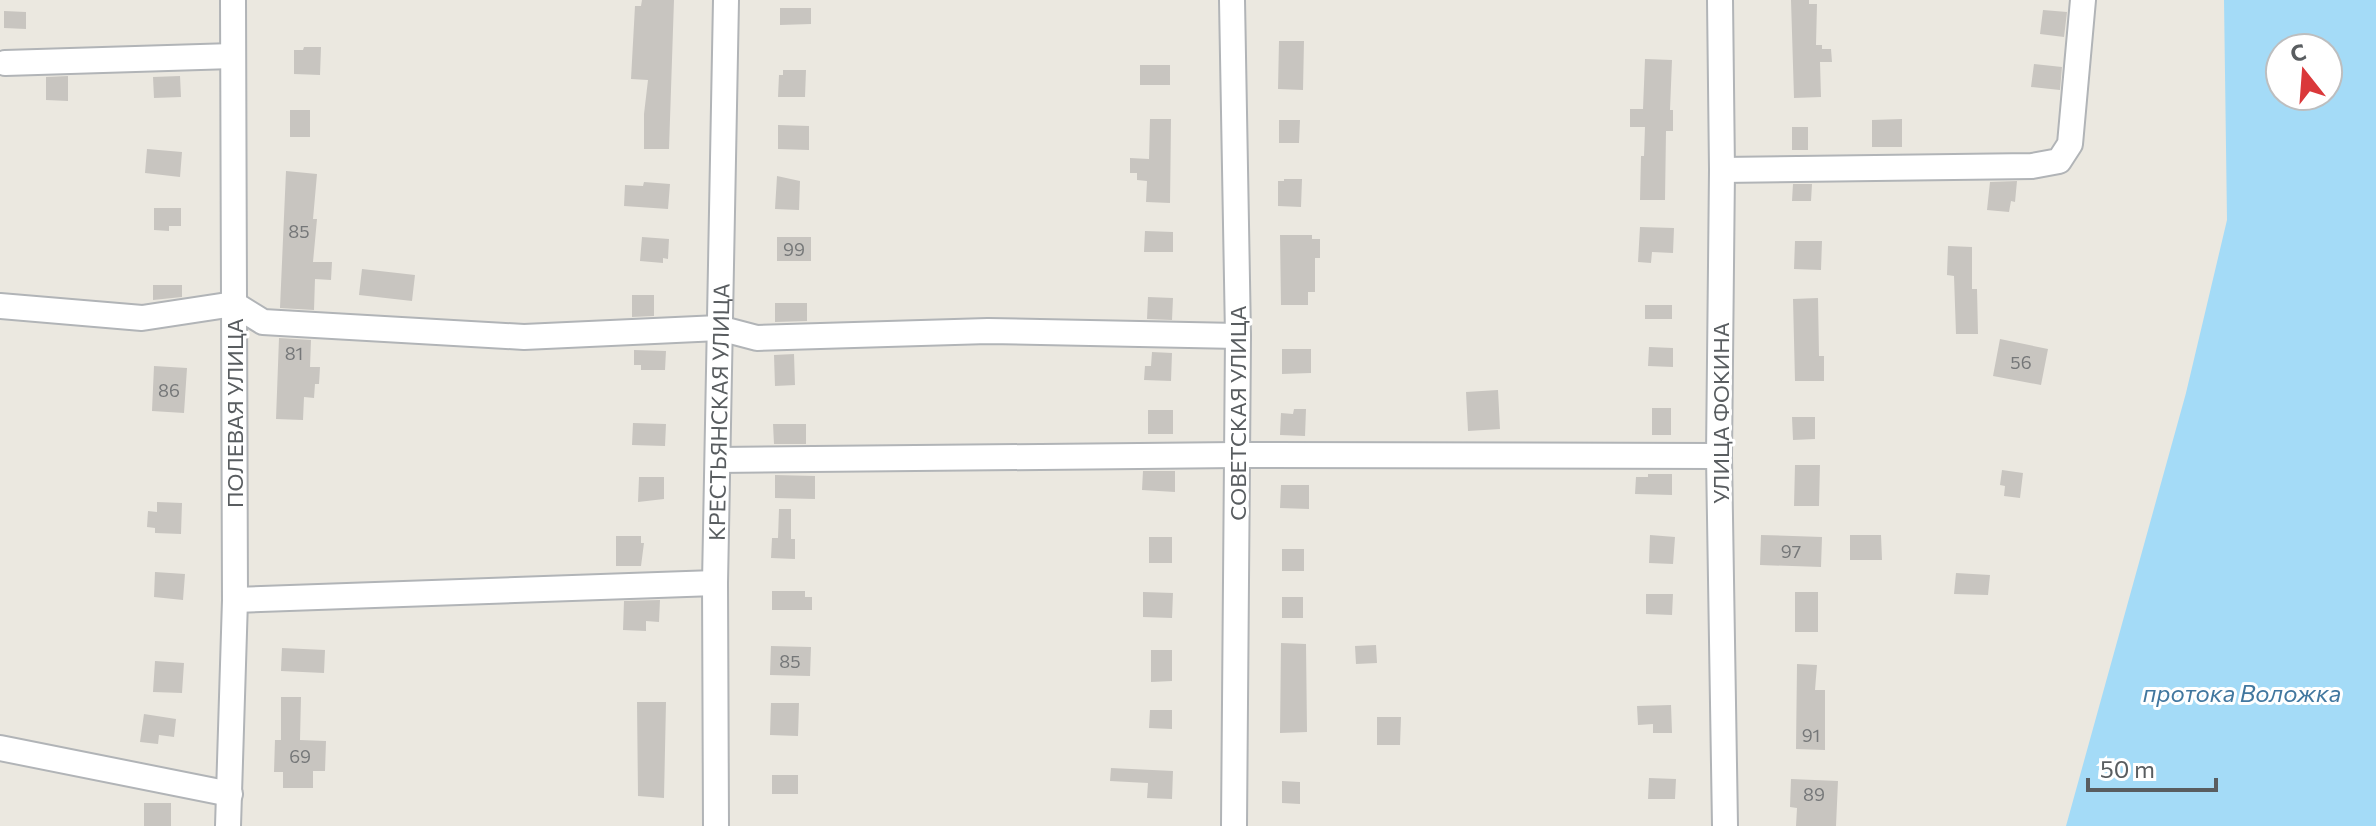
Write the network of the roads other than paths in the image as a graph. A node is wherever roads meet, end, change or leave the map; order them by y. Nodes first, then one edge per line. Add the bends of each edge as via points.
1 (233, 0) edge
2 (726, 0) edge
3 (1232, 0) edge
4 (1720, 0) edge
5 (2083, 0) edge
6 (233, 56) junction
7 (5, 63) dead end
8 (1722, 170) junction
9 (234, 304) junction
10 (0, 306) edge
11 (719, 328) junction
12 (1238, 336) junction
13 (1237, 455) junction
14 (1719, 456) junction
15 (718, 460) junction
16 (715, 583) junction
17 (235, 600) junction
18 (0, 748) edge
19 (230, 794) junction
20 (228, 826) edge
21 (716, 826) edge
22 (1234, 826) edge
23 (1725, 826) edge

1 - 6 street, ПОЛЕВАЯ УЛИЦА
2 - 11 street, КРЕСТЬЯНСКАЯ УЛИЦА
3 - 12 street, СОВЕТСКАЯ УЛИЦА
4 - 8 street, УЛИЦА ФОКИНА
5 - 8 street via 2070,144 2059,161 2032,166
6 - 7 street
6 - 9 street, ПОЛЕВАЯ УЛИЦА
8 - 14 street, УЛИЦА ФОКИНА
9 - 10 street via 142,318
9 - 11 street via 263,322 524,337
9 - 17 street, ПОЛЕВАЯ УЛИЦА
11 - 12 street via 757,338 988,331
11 - 15 street, КРЕСТЬЯНСКАЯ УЛИЦА
12 - 13 street, СОВЕТСКАЯ УЛИЦА
13 - 14 street
13 - 15 street
13 - 22 street, СОВЕТСКАЯ УЛИЦА
14 - 23 street, УЛИЦА ФОКИНА
15 - 16 street, КРЕСТЬЯНСКАЯ УЛИЦА
16 - 17 street
16 - 21 street, КРЕСТЬЯНСКАЯ УЛИЦА
17 - 19 street, ПОЛЕВАЯ УЛИЦА
18 - 19 street
19 - 20 street, ПОЛЕВАЯ УЛИЦА

